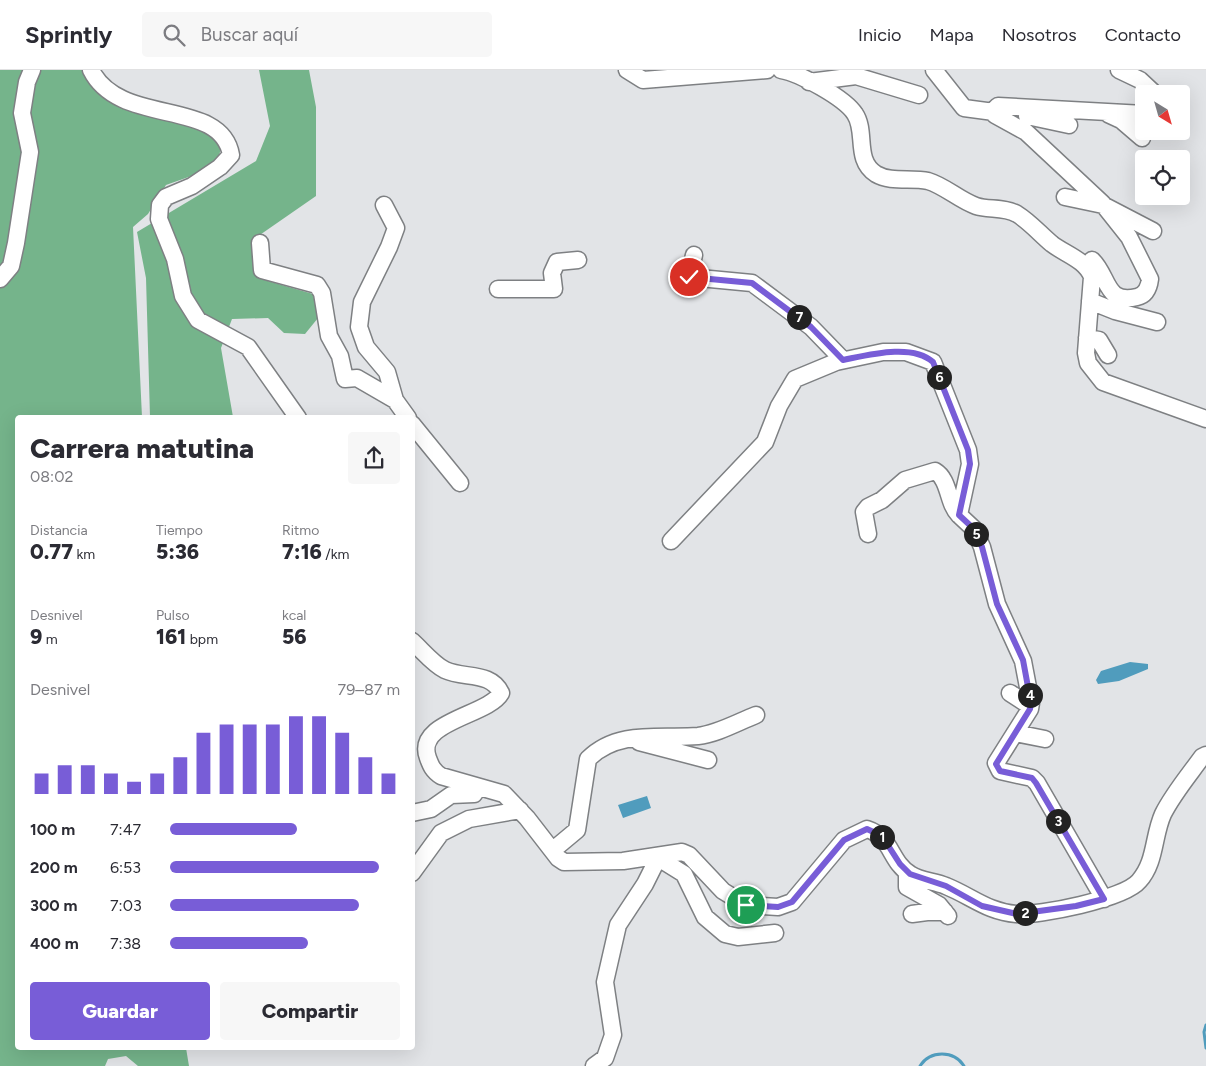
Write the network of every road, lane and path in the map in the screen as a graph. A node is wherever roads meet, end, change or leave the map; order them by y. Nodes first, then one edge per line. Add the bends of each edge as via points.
1 (32, 70) edge
2 (91, 70) edge
3 (627, 70) edge
4 (767, 70) edge
5 (781, 70) edge
6 (934, 70) edge
7 (1119, 70) edge
8 (1142, 70) edge
9 (809, 82) junction
10 (1146, 85) edge
11 (1155, 85) edge
12 (920, 95) dead end
13 (1000, 110) junction
14 (1104, 112) junction
15 (1135, 114) edge
16 (1069, 125) dead end
17 (1135, 132) edge
18 (1065, 197) dead end
19 (1103, 205) junction
20 (384, 206) dead end
21 (1152, 231) dead end
22 (260, 243) dead end
23 (694, 255) dead end
24 (1072, 256) junction
25 (578, 260) dead end
26 (0, 279) edge
27 (498, 290) dead end
28 (1090, 301) junction
29 (1156, 322) dead end
30 (1087, 338) junction
31 (1108, 355) dead end
32 (843, 360) junction
33 (395, 400) junction
34 (296, 415) edge
35 (393, 415) edge
36 (406, 415) edge
37 (1206, 419) edge
38 (415, 428) edge
39 (460, 482) dead end
40 (959, 515) junction
41 (868, 534) dead end
42 (672, 541) dead end
43 (415, 644) edge
44 (1010, 693) dead end
45 (1030, 706) junction
46 (756, 715) dead end
47 (1015, 733) junction
48 (627, 739) junction
49 (1045, 739) dead end
50 (1206, 755) edge
51 (708, 760) dead end
52 (479, 786) junction
53 (520, 810) junction
54 (415, 812) edge
55 (553, 850) junction
56 (655, 856) junction
57 (415, 869) edge
58 (907, 872) junction
59 (1104, 899) junction
60 (912, 914) dead end
61 (776, 932) dead end
62 (738, 937) junction
63 (759, 945) dead end
64 (594, 1066) edge

1 - 26 street via 22,113 30,152 11,266
2 - 34 street via 98,83 116,97 217,129 228,142 230,155 220,167 192,186 166,196 160,204 159,219 176,259 183,296 198,320 248,347
3 - 4 street via 643,80 657,80
5 - 9 street
6 - 13 street via 964,108
7 - 10 street
8 - 11 street
9 - 12 street via 856,76
9 - 24 street via 844,102 855,114 862,155 875,174 929,181 976,206 1016,214
13 - 14 street
13 - 16 street
13 - 19 street via 994,115 1026,132
14 - 15 street
14 - 17 street
18 - 19 street
19 - 21 street
19 - 24 street via 1129,237 1150,279 1144,295 1120,298 1111,293 1097,265 1086,254 1075,252
20 - 33 street via 396,228 362,302 359,327 366,347 387,372
22 - 33 street via 262,270 307,280 322,292 327,329 340,356 346,379 357,378
23 - 32 street via 689,277 752,283 811,327
24 - 28 street via 1091,274
25 - 27 street via 557,262 552,273 554,289
28 - 29 street
28 - 30 street
30 - 31 street via 1098,340
30 - 37 street via 1086,358 1099,380
32 - 40 street via 906,352 933,362 968,450 970,464
32 - 42 street via 795,379 779,406 765,442
33 - 35 street
33 - 36 street
38 - 39 street
40 - 41 street via 954,510 944,479 935,471 905,480 882,500 868,507 864,512
40 - 45 street via 974,529 982,547 997,604 1023,660
43 - 52 street via 446,671 487,679 496,684 501,693 498,698 437,730 428,739 426,754 433,771
44 - 45 street
45 - 47 street
46 - 48 street via 699,736
47 - 49 street
47 - 59 street via 996,764 997,768 1032,778
48 - 51 street
48 - 55 street via 602,748 588,759 577,830
50 - 59 street via 1163,814 1150,864 1141,880
52 - 53 street via 504,794
52 - 54 street via 474,794 451,795 431,809
53 - 55 street
53 - 57 street via 469,819 441,833
55 - 56 street via 564,862 622,861
56 - 58 street via 682,852 690,855 723,891 746,905 778,907 792,902 844,840 867,829 882,836
56 - 62 street via 684,874 708,921 725,934
56 - 64 street via 645,884 618,925 605,982 613,1035 605,1058
58 - 59 street via 946,886 982,906 1017,914
58 - 60 street via 907,887 939,904 946,914
61 - 62 street
62 - 63 street

